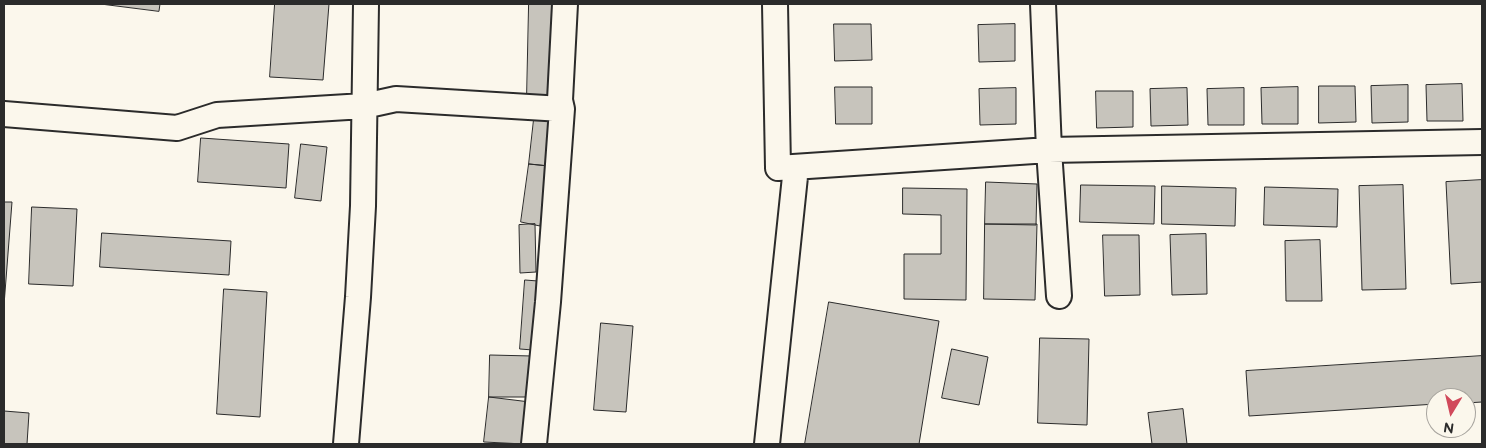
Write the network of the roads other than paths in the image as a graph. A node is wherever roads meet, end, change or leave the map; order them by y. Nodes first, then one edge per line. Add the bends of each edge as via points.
1 (366, 4) edge
2 (565, 4) edge
3 (775, 4) edge
4 (1043, 4) edge
5 (364, 106) junction
6 (562, 109) junction
7 (4, 114) edge
8 (1482, 142) edge
9 (1049, 150) junction
10 (796, 167) junction
11 (1060, 296) dead end
12 (346, 444) edge
13 (534, 444) edge
14 (767, 444) edge

1 - 5 street
2 - 6 street
3 - 10 street via 778,168
4 - 9 street
5 - 6 street via 396,99
5 - 7 street via 217,115 177,128
5 - 12 street via 363,206
6 - 13 street
8 - 9 street
9 - 10 street
9 - 11 street
10 - 14 street

